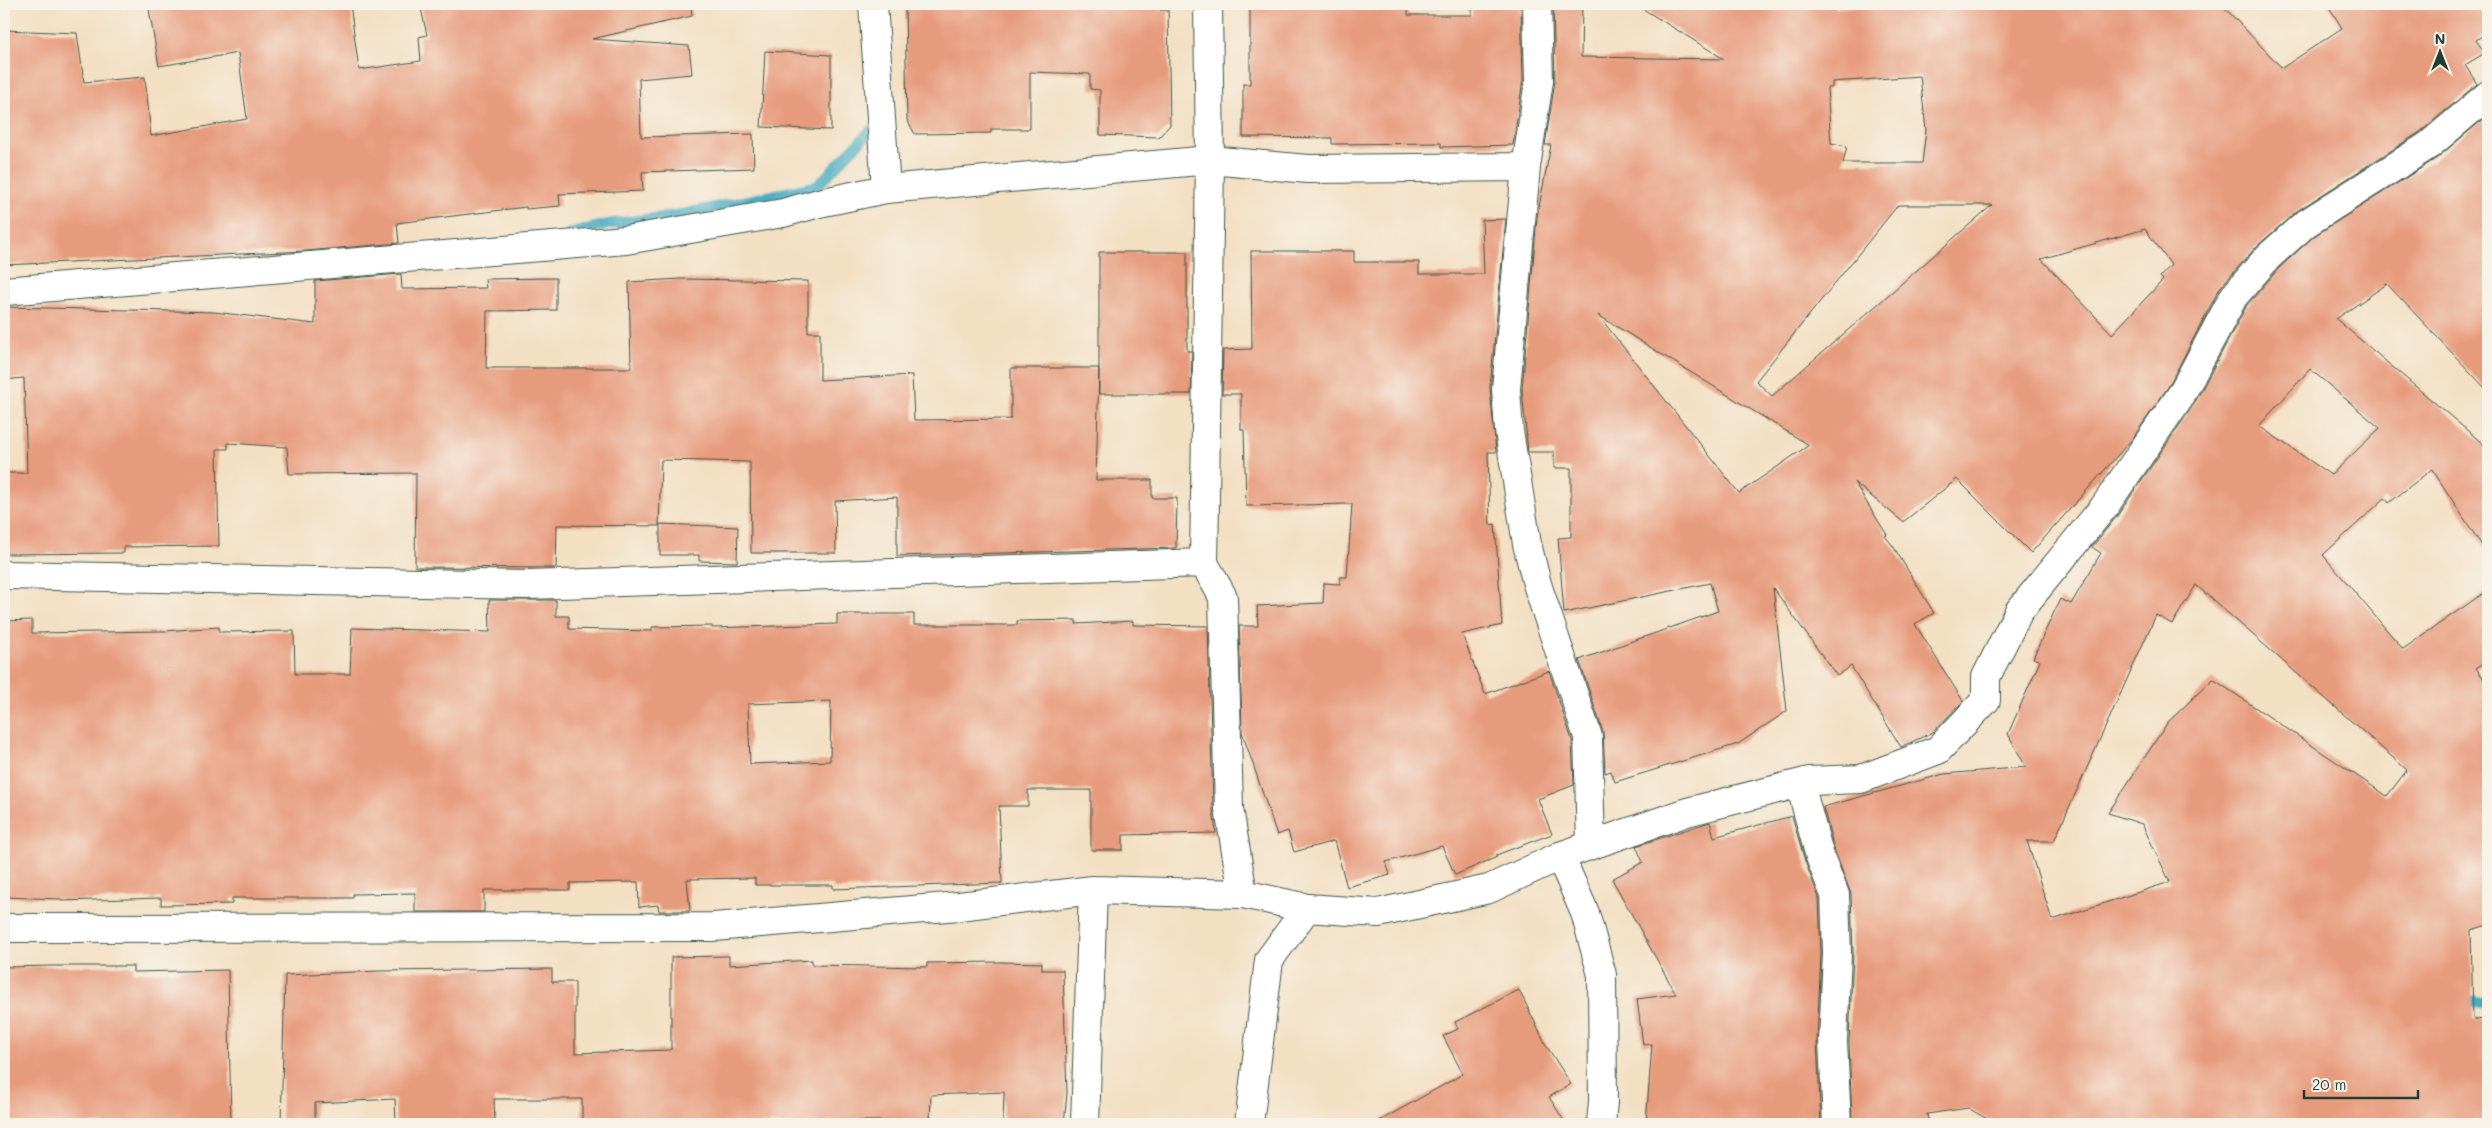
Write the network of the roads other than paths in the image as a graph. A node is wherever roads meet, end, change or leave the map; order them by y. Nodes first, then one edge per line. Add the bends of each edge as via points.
1 (873, 4) edge
2 (1208, 4) edge
3 (1537, 4) edge
4 (2488, 95) edge
5 (1210, 160) junction
6 (1526, 167) junction
7 (886, 189) junction
8 (4, 291) edge
9 (1204, 564) junction
10 (4, 575) edge
11 (1800, 784) junction
12 (1591, 844) junction
13 (1560, 856) junction
14 (1092, 890) junction
15 (1243, 894) junction
16 (1307, 908) junction
17 (4, 928) edge
18 (1085, 1124) edge
19 (1249, 1124) edge
20 (1601, 1124) edge
21 (1837, 1124) edge

1 - 7 street
2 - 5 street
3 - 6 street via 1539,80
4 - 11 street via 2429,145 2306,224 2268,257 2234,296 2181,395 2104,507 2019,611 1986,677 1986,700 1938,750 1860,778
5 - 6 street via 1308,169
5 - 7 street
5 - 9 street
6 - 12 street via 1506,389 1509,431 1527,544 1588,737
7 - 8 street via 819,202 783,213 626,240
9 - 10 street via 528,585
9 - 15 street via 1223,597 1229,809
11 - 12 street via 1687,812
11 - 21 street via 1820,857 1835,896
12 - 13 street
13 - 16 street via 1489,889 1378,913
13 - 20 street via 1585,913 1602,975
14 - 15 street
14 - 17 street via 959,906 714,927
14 - 18 street
15 - 16 street
16 - 19 street via 1268,960

